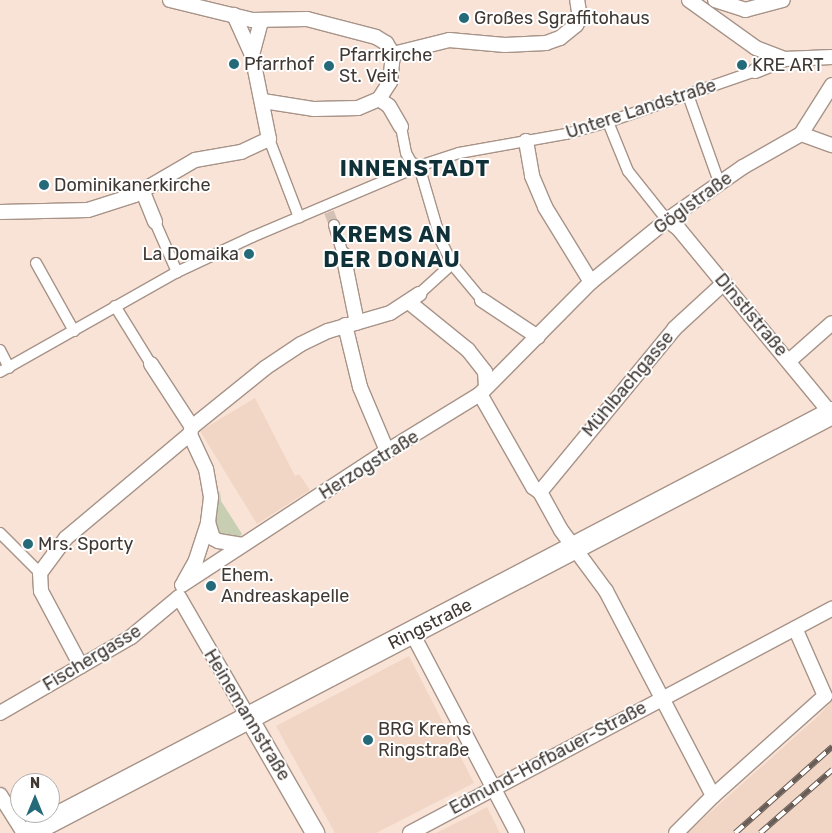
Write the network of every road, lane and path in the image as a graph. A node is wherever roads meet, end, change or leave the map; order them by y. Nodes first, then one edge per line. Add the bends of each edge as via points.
1 (170, 0) edge
2 (577, 0) edge
3 (689, 0) edge
4 (715, 0) edge
5 (783, 0) edge
6 (234, 15) junction
7 (261, 21) junction
8 (393, 54) junction
9 (252, 55) junction
10 (832, 57) edge
11 (784, 59) junction
12 (755, 72) joint
13 (832, 85) edge
14 (688, 95) junction
15 (379, 99) junction
16 (263, 101) junction
17 (608, 122) junction
18 (401, 127) joint
19 (801, 134) junction
20 (269, 139) junction
21 (526, 141) junction
22 (832, 145) edge
23 (419, 166) junction
24 (720, 182) junction
25 (143, 192) junction
26 (0, 212) edge
27 (299, 217) junction
28 (667, 220) junction
29 (155, 222) joint
30 (334, 225) tunnel mouth
31 (343, 254) joint
32 (36, 263) dead end
33 (452, 264) junction
34 (177, 272) junction
35 (591, 282) junction
36 (724, 283) junction
37 (414, 299) junction
38 (482, 300) joint
39 (115, 306) junction
40 (832, 323) edge
41 (351, 324) junction
42 (74, 331) junction
43 (538, 337) junction
44 (0, 350) edge
45 (788, 361) junction
46 (151, 364) joint
47 (4, 370) edge
48 (483, 389) junction
49 (832, 414) edge
50 (191, 430) junction
51 (387, 450) junction
52 (540, 492) junction
53 (208, 522) junction
54 (0, 533) edge
55 (243, 545) junction
56 (575, 548) junction
57 (40, 573) junction
58 (181, 591) junction
59 (832, 609) edge
60 (795, 628) junction
61 (416, 639) junction
62 (81, 666) junction
63 (660, 698) junction
64 (0, 713) edge
65 (249, 718) junction
66 (493, 787) junction
67 (0, 795) edge
68 (713, 796) junction
69 (26, 833) edge
70 (315, 833) edge
71 (410, 833) edge
72 (517, 833) edge
73 (676, 833) edge

1 - 6 street
2 - 8 street via 580,18 570,31 546,43 505,45 449,40
3 - 11 street via 756,48
4 - 5 street via 745,10
6 - 7 street
6 - 9 street
7 - 8 street via 307,19 347,27 376,36
7 - 9 street
8 - 15 street via 390,82
9 - 16 street
10 - 11 street, Untere Landstraße
11 - 12 street, Untere Landstraße
12 - 14 street, Untere Landstraße
13 - 19 street, Göglstraße
14 - 17 street, Untere Landstraße
14 - 24 street
15 - 16 street via 358,108 314,109
15 - 18 street via 389,106
16 - 20 street
17 - 21 street, Untere Landstraße
17 - 28 street via 628,171
18 - 23 street via 406,153 411,162
19 - 22 street
19 - 24 street, Göglstraße
20 - 25 street via 241,152 195,160
20 - 27 street
21 - 23 street, Untere Landstraße via 459,153
21 - 35 street via 532,176 544,207
23 - 27 street, Untere Landstraße via 328,209
23 - 33 street via 427,204
24 - 28 street, Göglstraße
25 - 26 street via 88,210
25 - 29 street
27 - 34 street, Untere Landstraße
28 - 35 street, Göglstraße
28 - 36 street, Dinstlstraße via 678,228
29 - 34 street
30 - 31 street
31 - 41 street
32 - 42 street
33 - 37 street
33 - 38 street
34 - 39 street, Untere Landstraße
35 - 43 street, Göglstraße
36 - 45 street, Dinstlstraße
36 - 52 street, Mühlbachgasse via 675,328
37 - 41 street via 390,313
37 - 48 street via 478,362 485,372
38 - 43 street
39 - 42 street, Untere Landstraße
39 - 46 street
40 - 45 street
41 - 50 street via 328,331 286,354
41 - 51 street via 362,393
42 - 47 street, Untere Landstraße
43 - 48 street, Herzogstraße
44 - 47 street
45 - 49 street, Dinstlstraße
46 - 50 street
48 - 51 street, Herzogstraße
48 - 52 street via 530,481
49 - 56 main road, Ringstraße
50 - 53 street via 209,483
50 - 57 street via 78,526 55,550
51 - 55 street, Herzogstraße
52 - 56 street
53 - 55 street via 213,538
53 - 58 street via 196,560
54 - 57 street
55 - 58 street, Herzogstraße
56 - 61 main road, Ringstraße
56 - 63 street via 606,591
57 - 62 street via 41,591
58 - 62 street, Fischergasse via 131,638
58 - 65 street, Heinemannstraße
59 - 60 street, Edmund-Hofbauer-Straße
60 - 63 street, Edmund-Hofbauer-Straße
60 - 68 street via 825,696
61 - 65 main road, Ringstraße
61 - 66 street
62 - 64 street, Fischergasse
63 - 66 street, Edmund-Hofbauer-Straße
63 - 68 street
65 - 69 main road, Ringstraße
65 - 70 street, Heinemannstraße
66 - 71 street, Edmund-Hofbauer-Straße
66 - 72 street
67 - 69 street
68 - 73 street

